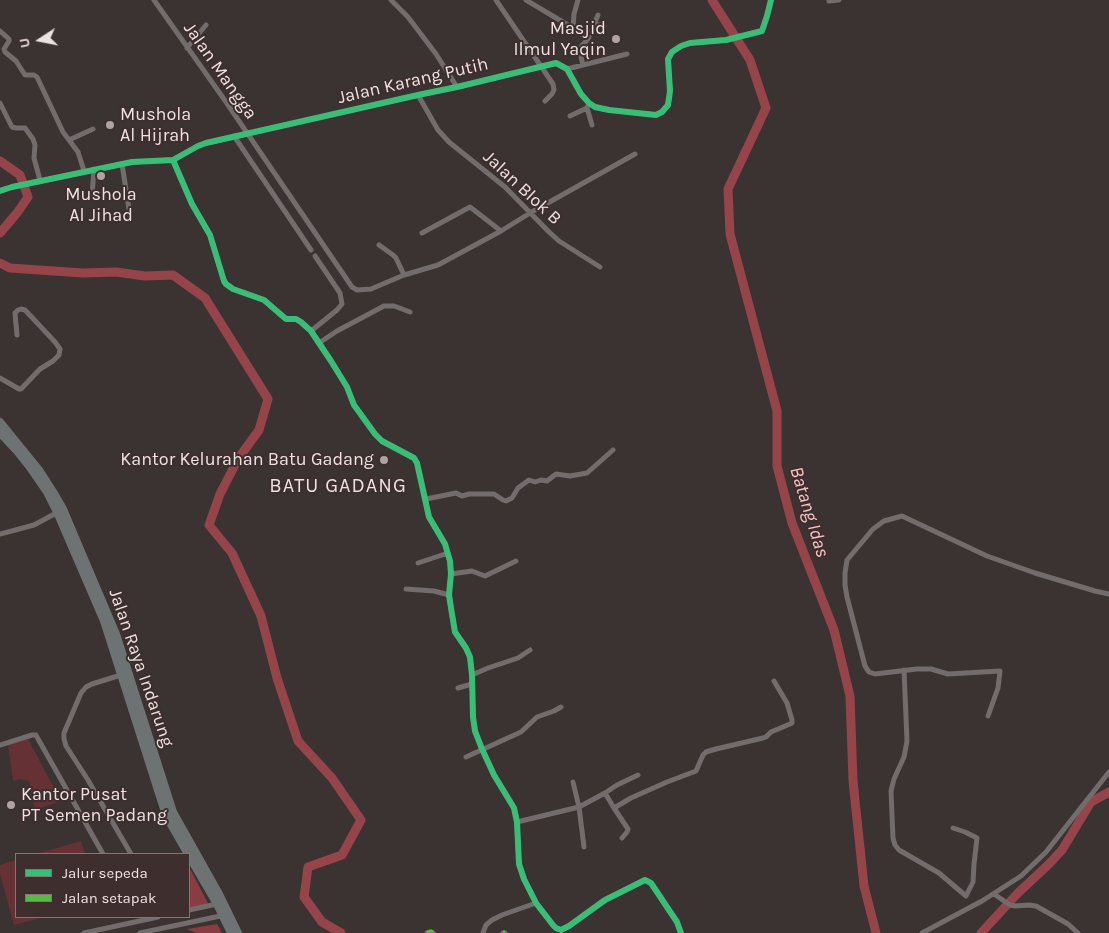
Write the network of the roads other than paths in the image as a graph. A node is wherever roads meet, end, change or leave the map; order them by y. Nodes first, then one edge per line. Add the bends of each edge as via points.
1 (154, 0) edge
2 (391, 0) edge
3 (496, 0) edge
4 (526, 0) edge
5 (578, 0) edge
6 (771, 0) edge
7 (839, 0) edge
8 (829, 1) dead end
9 (598, 15) dead end
10 (595, 24) junction
11 (206, 25) dead end
12 (604, 26) dead end
13 (573, 28) junction
14 (0, 31) edge
15 (588, 39) junction
16 (187, 48) junction
17 (627, 54) dead end
18 (583, 65) junction
19 (540, 66) junction
20 (567, 69) junction
21 (457, 87) junction
22 (418, 94) junction
23 (545, 101) dead end
24 (0, 103) edge
25 (588, 105) junction
26 (570, 116) dead end
27 (592, 125) dead end
28 (93, 129) dead end
29 (247, 133) junction
30 (234, 136) junction
31 (69, 140) junction
32 (635, 154) dead end
33 (173, 160) junction
34 (122, 164) junction
35 (94, 169) junction
36 (84, 171) junction
37 (39, 181) junction
38 (0, 192) edge
39 (92, 196) dead end
40 (129, 209) dead end
41 (530, 213) junction
42 (501, 231) junction
43 (422, 233) dead end
44 (379, 246) dead end
45 (311, 250) dead end
46 (315, 256) dead end
47 (600, 267) dead end
48 (404, 275) junction
49 (410, 312) dead end
50 (311, 331) junction
51 (17, 335) dead end
52 (319, 343) junction
53 (0, 378) edge
54 (0, 422) edge
55 (0, 433) edge
56 (613, 450) dead end
57 (426, 499) junction
58 (60, 511) junction
59 (0, 534) edge
60 (448, 553) junction
61 (516, 562) dead end
62 (418, 563) dead end
63 (451, 574) junction
64 (406, 589) dead end
65 (1109, 594) edge
66 (449, 595) junction
67 (530, 650) dead end
68 (904, 670) junction
69 (121, 675) junction
70 (472, 675) junction
71 (774, 681) dead end
72 (472, 684) junction
73 (458, 688) dead end
74 (561, 707) dead end
75 (988, 716) dead end
76 (0, 745) edge
77 (482, 749) junction
78 (150, 752) junction
79 (466, 757) dead end
80 (1109, 772) edge
81 (638, 775) dead end
82 (572, 782) dead end
83 (605, 793) junction
84 (579, 807) junction
85 (614, 808) junction
86 (517, 822) junction
87 (953, 828) dead end
88 (622, 838) dead end
89 (584, 847) dead end
90 (102, 853) edge
91 (130, 853) edge
92 (187, 853) edge
93 (190, 858) edge
94 (994, 894) junction
95 (221, 904) junction
96 (536, 904) junction
97 (190, 910) edge
98 (226, 915) junction
99 (140, 919) edge
100 (109, 930) edge
101 (84, 933) edge
102 (140, 933) edge
103 (231, 933) edge
104 (238, 933) edge
105 (427, 933) edge
106 (433, 933) edge
107 (484, 933) edge
108 (681, 933) edge
109 (922, 933) edge
110 (1078, 933) edge

1 - 16 street, Jalan Mangga
2 - 21 street via 408,17
3 - 19 street
4 - 13 street
5 - 13 street
6 - 25 street via 762,31 690,43 672,52 668,59 668,105 662,112 656,115
7 - 8 street
9 - 10 street
10 - 12 street
10 - 15 street
11 - 16 street
13 - 15 street
14 - 31 street via 9,40 5,52 26,75 37,77
15 - 18 street via 579,50
16 - 29 street, Jalan Mangga
17 - 18 street
18 - 20 street
19 - 20 street, Jalan Karang Putih via 556,63
19 - 21 street, Jalan Karang Putih
19 - 23 street via 554,87
20 - 25 street
21 - 22 street, Jalan Karang Putih
22 - 29 street, Jalan Karang Putih
22 - 41 street, Jalan Blok B via 442,135 505,186
24 - 37 street via 12,127 25,128 33,139
25 - 26 street
25 - 27 street
28 - 31 street
29 - 30 street, Jalan Karang Putih
29 - 48 street, Jalan Mangga via 355,289 371,289
30 - 33 street, Jalan Karang Putih via 198,146
30 - 45 street
31 - 36 street via 78,152
32 - 41 street
33 - 34 street, Jalan Karang Putih
33 - 50 street via 210,235 226,284 264,300 286,319 299,320
34 - 35 street, Jalan Karang Putih
34 - 40 street
35 - 36 street, Jalan Karang Putih
35 - 39 street
36 - 37 street, Jalan Karang Putih
37 - 38 street, Jalan Karang Putih
41 - 42 street
41 - 47 street, Jalan Blok B via 559,241
42 - 43 street via 470,208
42 - 48 street via 438,265
44 - 48 street via 393,255
46 - 50 street via 340,293 342,304
49 - 52 street via 384,306
50 - 52 street
51 - 53 street via 15,313 21,309 58,345 59,355 21,389
52 - 57 street via 344,381 354,405 375,434 416,460
54 - 58 highway, Jalan Raya Indarung via 39,470 55,495
55 - 58 highway, Jalan Raya Indarung via 18,451
56 - 57 street via 587,473 556,474 547,481 529,480 508,500 494,494 462,496 456,492
57 - 60 street via 431,521
58 - 59 street via 34,525
58 - 69 highway, Jalan Raya Indarung via 104,621
58 - 78 highway, Jalan Raya Indarung via 109,616
60 - 62 street
60 - 63 street
61 - 63 street via 485,576 472,571
63 - 66 street
64 - 66 street
65 - 68 street via 987,556 902,516 884,521 847,560 845,585 869,672
66 - 70 street via 453,625 468,651
67 - 70 street via 518,658
68 - 75 street via 931,669 948,674 1000,671
68 - 87 street via 907,741 891,791 893,838 899,850 939,873 966,896 973,882 977,838
69 - 78 highway, Jalan Raya Indarung
69 - 91 street via 86,687 64,736 66,746
70 - 72 street
71 - 85 street via 787,703 792,723 766,737 706,752 696,771
72 - 73 street
72 - 77 street via 474,724
74 - 77 street via 537,717 521,732
76 - 90 street via 32,734 38,737
77 - 79 street
77 - 86 street via 512,803
78 - 92 highway, Jalan Raya Indarung via 164,809
78 - 95 highway, Jalan Raya Indarung via 174,812
80 - 94 street via 1046,852 1022,876
81 - 83 street
82 - 84 street
83 - 84 street
83 - 85 street
84 - 86 street
84 - 89 street
85 - 88 street via 628,829
86 - 96 street via 519,864
93 - 95 highway, Jalan Raya Indarung
94 - 109 street
94 - 110 street via 1008,904 1036,906
95 - 97 street
95 - 98 highway, Jalan Raya Indarung
96 - 107 street via 492,920
96 - 108 street via 553,925 562,930 605,900 645,880 651,883 678,922
98 - 102 street
98 - 103 highway, Jalan Raya Indarung
98 - 104 highway, Jalan Raya Indarung
99 - 100 street
100 - 101 street
105 - 106 street

